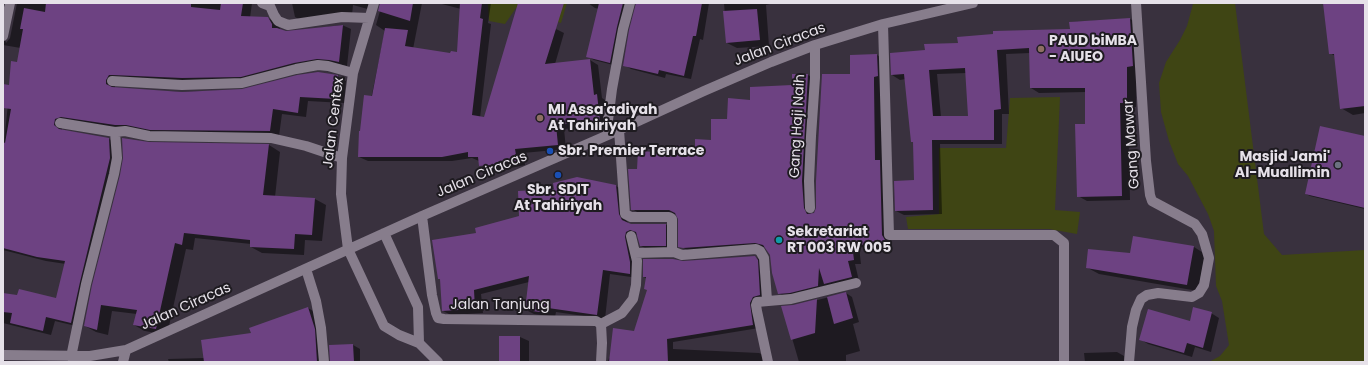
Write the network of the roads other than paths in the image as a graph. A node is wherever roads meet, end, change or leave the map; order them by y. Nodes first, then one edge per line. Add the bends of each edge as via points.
1 (10, 3) edge
2 (262, 3) edge
3 (374, 3) edge
4 (630, 3) edge
5 (973, 3) edge
6 (1136, 3) edge
7 (936, 7) edge
8 (369, 18) junction
9 (884, 24) junction
10 (3, 36) edge
11 (815, 45) junction
12 (353, 73) junction
13 (112, 81) dead end
14 (60, 123) dead end
15 (619, 130) junction
16 (115, 132) junction
17 (608, 135) junction
18 (342, 158) junction
19 (810, 208) dead end
20 (422, 216) junction
21 (384, 233) junction
22 (631, 236) dead end
23 (348, 249) junction
24 (674, 252) junction
25 (635, 253) junction
26 (306, 269) junction
27 (856, 283) dead end
28 (767, 300) junction
29 (601, 324) junction
30 (419, 343) junction
31 (126, 350) junction
32 (3, 354) edge
33 (71, 357) junction
34 (123, 362) edge
35 (324, 362) edge
36 (438, 362) edge
37 (601, 362) edge
38 (768, 362) edge
39 (1064, 362) edge
40 (1129, 362) edge

1 - 10 street
2 - 8 street via 270,6 274,16 288,25 342,17
3 - 8 street, Jalan Centex
4 - 17 street via 612,89
5 - 7 street, Jalan Ciracas
6 - 40 street, Gang Mawar via 1150,195 1152,201 1195,224 1202,234 1209,258 1204,285 1199,293 1192,297 1158,293 1141,299 1132,327
7 - 9 street, Jalan Ciracas
8 - 12 street, Jalan Centex
9 - 11 street, Jalan Ciracas
9 - 39 street via 889,235 1054,235 1064,243
11 - 15 street, Jalan Ciracas via 738,75
11 - 19 street, Gang Haji Naih
12 - 13 street via 318,65 242,83 182,85
12 - 18 street, Jalan Centex
14 - 16 street
15 - 17 street, Jalan Ciracas
15 - 24 street via 625,214 631,217 671,218
16 - 18 street via 169,137 271,138
16 - 33 street via 117,158
17 - 20 street, Jalan Ciracas
18 - 23 street, Jalan Centex via 341,194
20 - 21 street, Jalan Ciracas
20 - 29 street, Jalan Tanjung via 432,295 438,318 591,320
21 - 23 street, Jalan Ciracas
21 - 30 street via 418,307
22 - 25 street
23 - 26 street, Jalan Ciracas
23 - 30 street, Jalan Centex via 384,326
24 - 25 street
24 - 28 street via 682,255 756,249 760,251 764,258
25 - 29 street via 637,271 633,299 622,313
26 - 31 street, Jalan Ciracas
26 - 35 street via 316,302
27 - 28 street via 791,299
28 - 38 street via 757,302 756,305
29 - 37 street
30 - 36 street
31 - 33 street, Jalan Ciracas via 99,356
31 - 34 street
32 - 33 street, Jalan Ciracas

